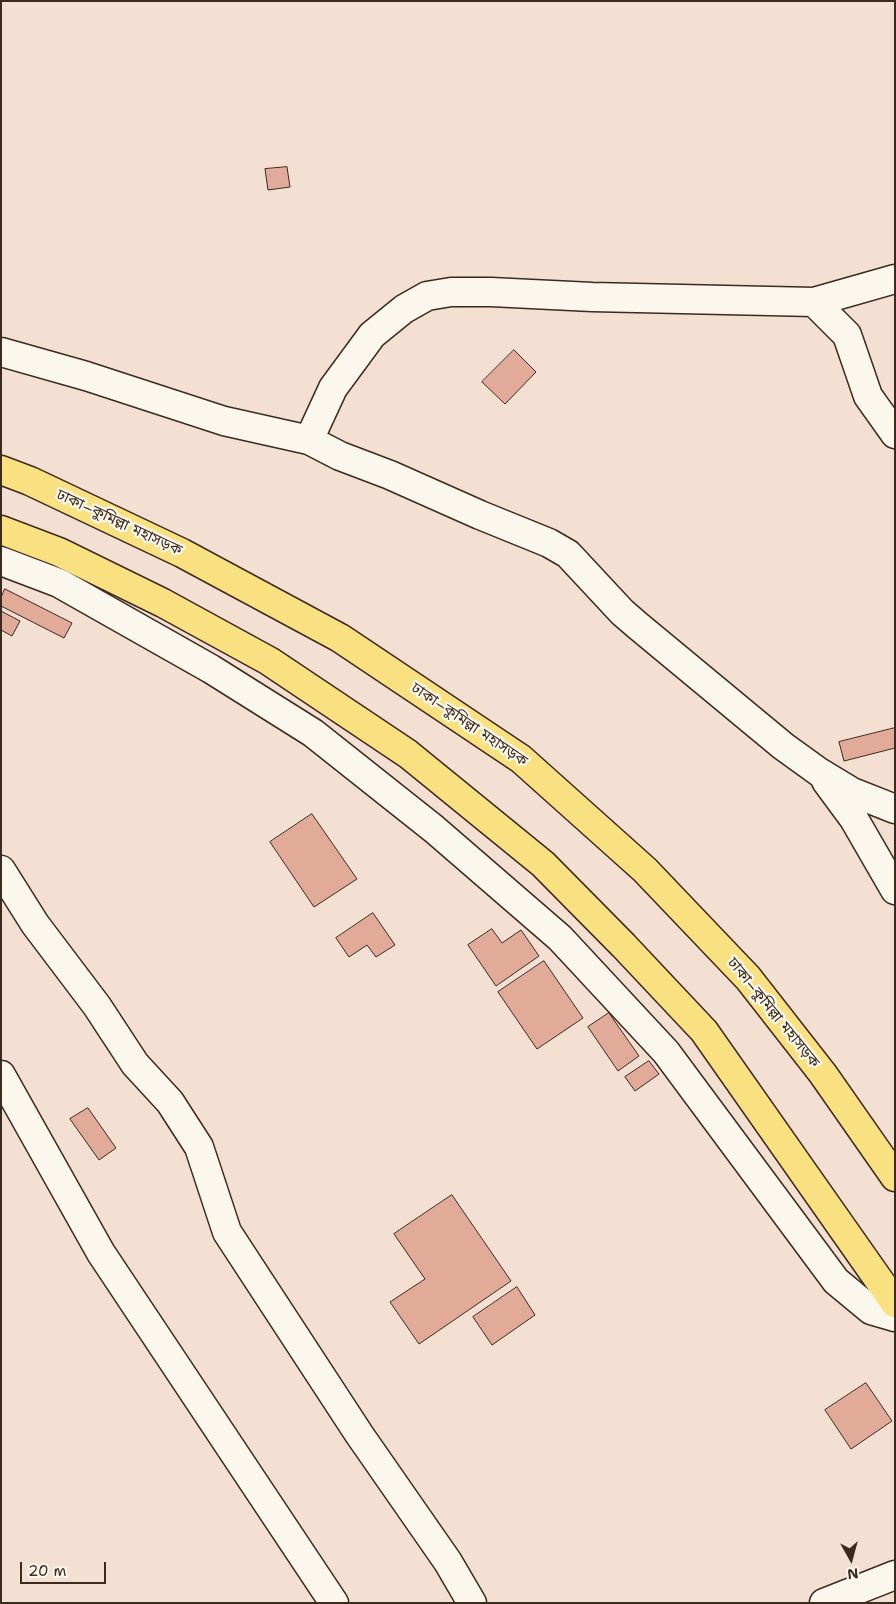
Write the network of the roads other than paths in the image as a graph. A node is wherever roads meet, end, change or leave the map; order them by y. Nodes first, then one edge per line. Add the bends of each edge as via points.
1 (895, 279) edge
2 (814, 302) junction
3 (1, 352) edge
4 (895, 434) edge
5 (308, 440) junction
6 (1, 470) edge
7 (1, 530) edge
8 (1, 561) edge
9 (819, 772) junction
10 (895, 809) edge
11 (1, 870) edge
12 (895, 890) edge
13 (1, 1075) edge
14 (895, 1177) edge
15 (895, 1303) edge
16 (895, 1317) edge
17 (895, 1575) edge
18 (334, 1603) edge
19 (472, 1603) edge
20 (824, 1603) edge

1 - 2 street
2 - 4 street via 846,335 868,396
2 - 5 street via 491,292 427,296 404,309 372,335 333,388
3 - 5 street via 224,421
5 - 9 street via 568,554 622,612 783,746
6 - 14 highway, ঢাকা–কুমিল্লা মহাসড়ক via 182,553 340,638 521,758 645,870 748,978 823,1074
7 - 15 highway via 59,552 163,603 269,661 408,754 543,864 704,1031
8 - 16 street via 59,583 211,669 313,733 434,829 560,938 666,1052 836,1280 871,1310
9 - 10 street via 852,792
9 - 12 street via 854,819
11 - 19 street via 35,924 135,1064 170,1102 199,1147 228,1232
13 - 18 street via 101,1253
17 - 20 street

